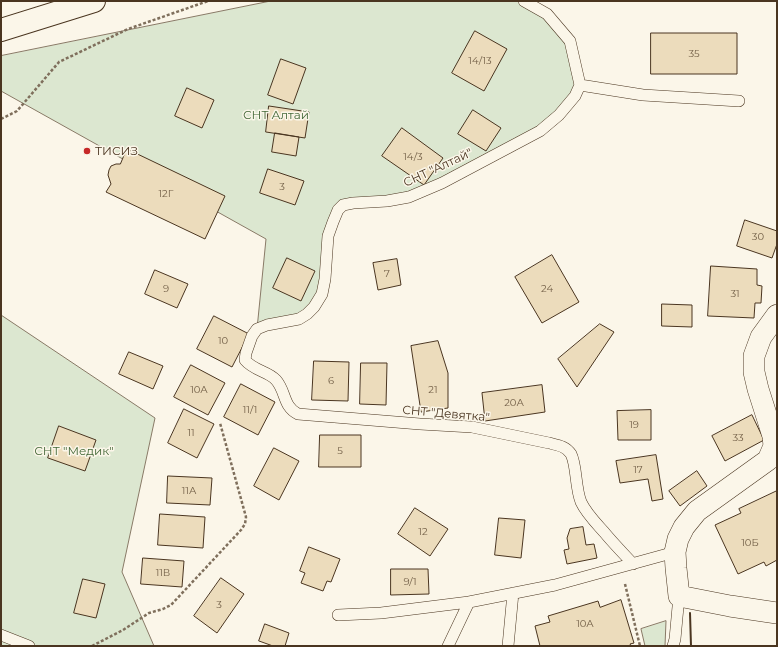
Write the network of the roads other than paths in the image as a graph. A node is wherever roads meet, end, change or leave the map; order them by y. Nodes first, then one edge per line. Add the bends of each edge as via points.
1 (94, 1) edge
2 (524, 1) edge
3 (1, 30) edge
4 (580, 84) junction
5 (739, 101) dead end
6 (777, 315) edge
7 (257, 330) joint
8 (675, 552) junction
9 (633, 564) junction
10 (513, 593) junction
11 (679, 596) junction
12 (469, 602) junction
13 (777, 613) edge
14 (338, 615) dead end
15 (1, 636) edge
16 (29, 646) edge
17 (448, 646) edge
18 (508, 646) edge
19 (673, 646) edge

1 - 3 highway
2 - 4 lane via 547,14 570,41
4 - 5 lane via 644,95
4 - 7 lane, СНТ "Алтай" via 575,96 559,115 540,131 442,183 409,197 343,205 338,210 328,236 325,279 322,294 314,307 299,319 268,325
6 - 8 street via 761,337 754,356 758,389 773,436 774,446 768,460 697,511 678,539
7 - 9 lane, СНТ "Девятка" via 252,336 245,360 249,365 275,379 289,407 298,414 472,427 566,448 574,465 582,503 591,518
8 - 9 lane
8 - 11 street
9 - 10 lane via 555,585
10 - 12 lane
10 - 18 lane
11 - 13 street
11 - 19 lane
12 - 14 lane via 381,613
12 - 17 lane
15 - 16 lane

